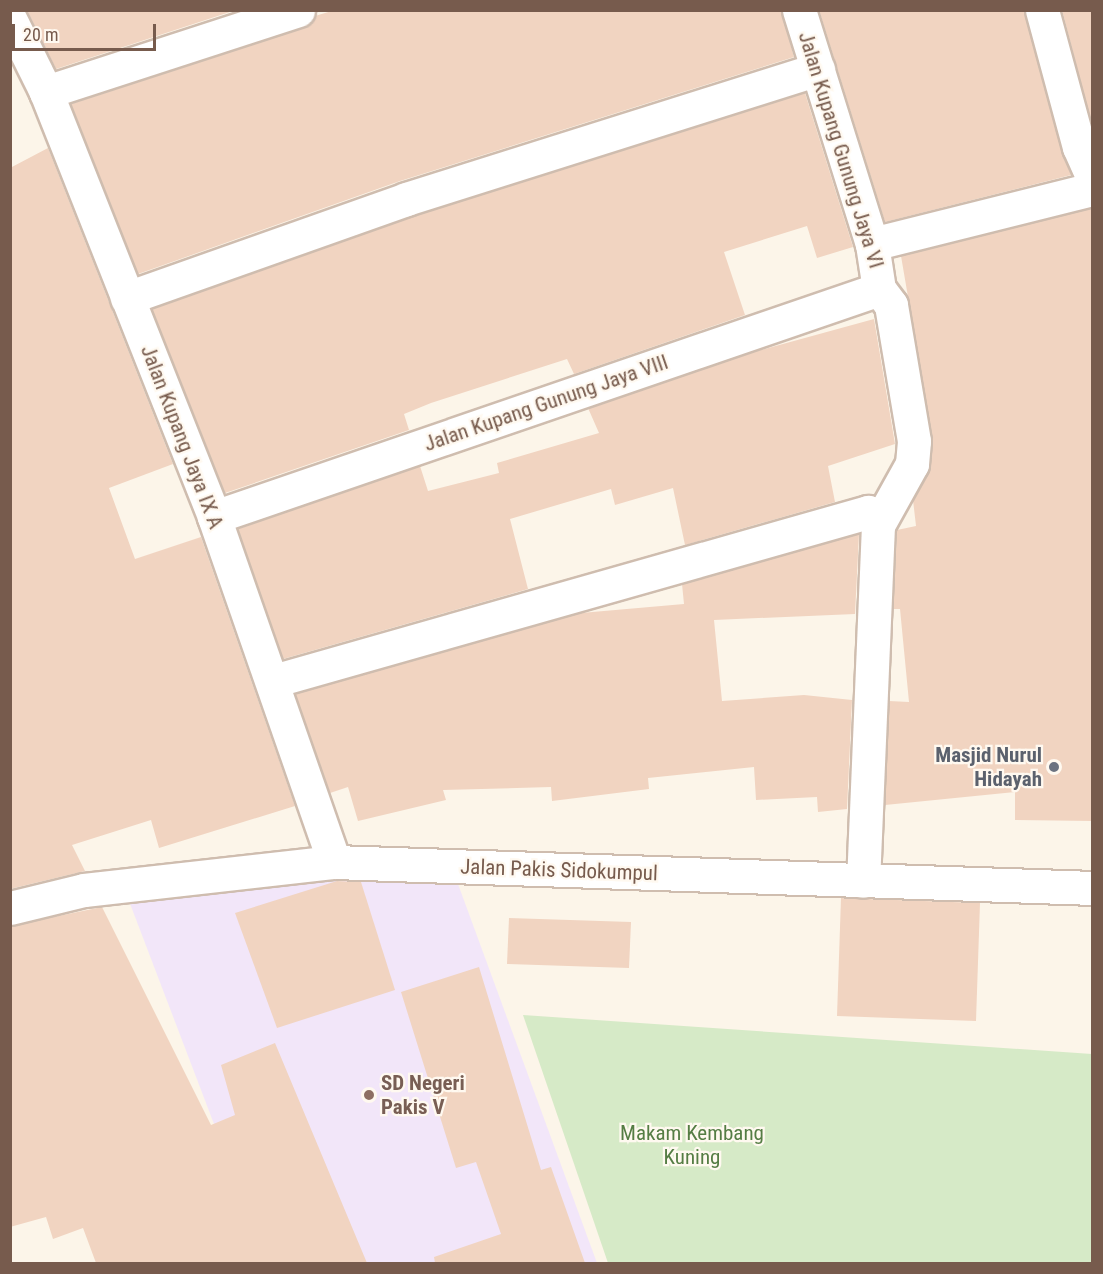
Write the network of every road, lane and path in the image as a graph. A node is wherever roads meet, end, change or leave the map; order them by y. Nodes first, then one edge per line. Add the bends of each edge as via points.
1 (298, 10) edge
2 (799, 10) edge
3 (1042, 10) edge
4 (10, 19) edge
5 (818, 69) junction
6 (46, 92) junction
7 (1092, 176) edge
8 (1092, 189) edge
9 (872, 244) junction
10 (879, 289) junction
11 (127, 298) junction
12 (214, 517) junction
13 (878, 525) junction
14 (273, 681) junction
15 (334, 862) junction
16 (863, 881) junction
17 (1092, 888) edge
18 (19, 906) edge

1 - 6 street
2 - 5 street, Jalan Kupang Gunung Jaya VI
3 - 7 street via 1079,147
4 - 6 street, Jalan Kupang Jaya IX A
5 - 9 street, Jalan Kupang Gunung Jaya VI
5 - 11 street via 406,200
6 - 11 street, Jalan Kupang Jaya IX A
8 - 9 street
9 - 10 street, Jalan Kupang Gunung Jaya VI
10 - 12 street, Jalan Kupang Gunung Jaya VIII
10 - 13 street, Jalan Kupang Gunung Jaya VI via 891,305 914,441 912,464
11 - 12 street, Jalan Kupang Jaya IX A
12 - 14 street, Jalan Kupang Jaya IX A
13 - 14 street via 875,516 855,513
13 - 16 street
14 - 15 street, Jalan Kupang Jaya IX A
15 - 16 street, Jalan Pakis Sidokumpul
15 - 18 street, Jalan Pakis Sidokumpul via 171,878
16 - 17 street, Jalan Pakis Sidokumpul

